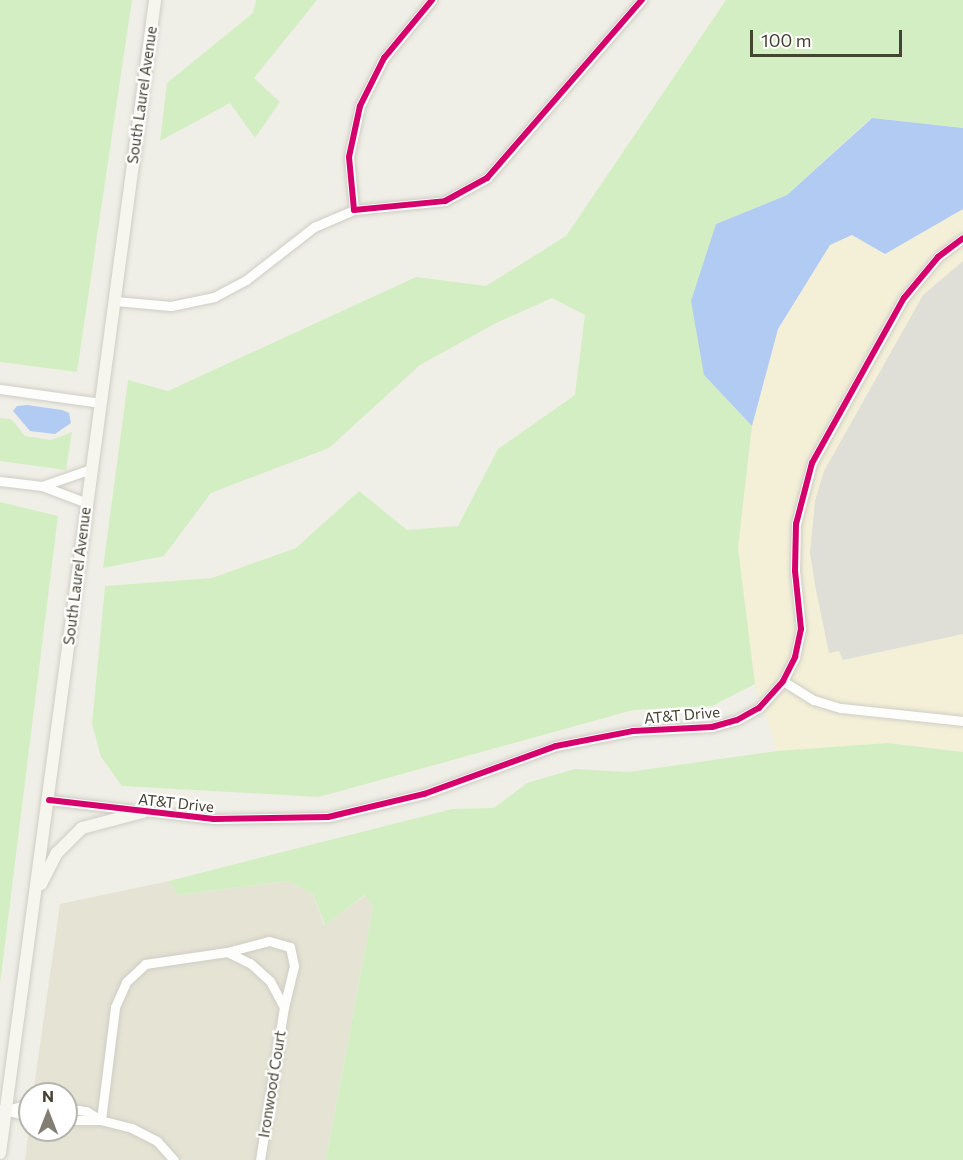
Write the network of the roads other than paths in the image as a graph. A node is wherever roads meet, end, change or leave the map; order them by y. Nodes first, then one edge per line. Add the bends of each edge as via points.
1 (155, 0) edge
2 (432, 0) edge
3 (642, 0) edge
4 (354, 210) junction
5 (963, 238) edge
6 (115, 301) junction
7 (0, 389) edge
8 (101, 403) junction
9 (92, 469) junction
10 (0, 481) edge
11 (42, 486) junction
12 (87, 502) junction
13 (783, 681) junction
14 (963, 722) edge
15 (49, 800) junction
16 (143, 812) junction
17 (35, 902) junction
18 (227, 952) junction
19 (284, 1007) junction
20 (18, 1106) edge
21 (3, 1109) edge
22 (78, 1110) edge
23 (18, 1113) edge
24 (78, 1120) edge
25 (101, 1120) junction
26 (0, 1153) edge
27 (174, 1160) edge
28 (260, 1160) edge

1 - 6 main road, South Laurel Avenue
2 - 4 street via 384,58 360,106 349,157
3 - 4 street via 499,167 474,187 435,203
4 - 6 street via 314,227 246,280 214,297 171,306
5 - 13 street, AT&T Drive via 938,257 904,298 812,463 800,501 794,548 801,629 795,657
6 - 8 main road, South Laurel Avenue
7 - 8 street
8 - 9 main road, South Laurel Avenue
9 - 11 street
9 - 12 main road, South Laurel Avenue
10 - 11 street
11 - 12 street
12 - 15 main road, South Laurel Avenue
13 - 14 street via 814,700 841,708
13 - 16 street, AT&T Drive via 759,708 725,724 633,731 556,746 367,810 328,817 252,821
15 - 16 street, AT&T Drive
15 - 17 main road, South Laurel Avenue
16 - 17 main road via 90,825 68,840 49,867
17 - 21 main road, South Laurel Avenue
18 - 19 street via 250,963 270,981
18 - 19 street, Ironwood Court via 269,941 290,947 294,966
18 - 25 street, Ironwood Court via 145,964 126,982 115,1007
19 - 28 street, Ironwood Court
20 - 21 street
21 - 23 street
21 - 26 main road, South Laurel Avenue
22 - 25 street
24 - 25 street
25 - 27 street via 132,1128 157,1141

